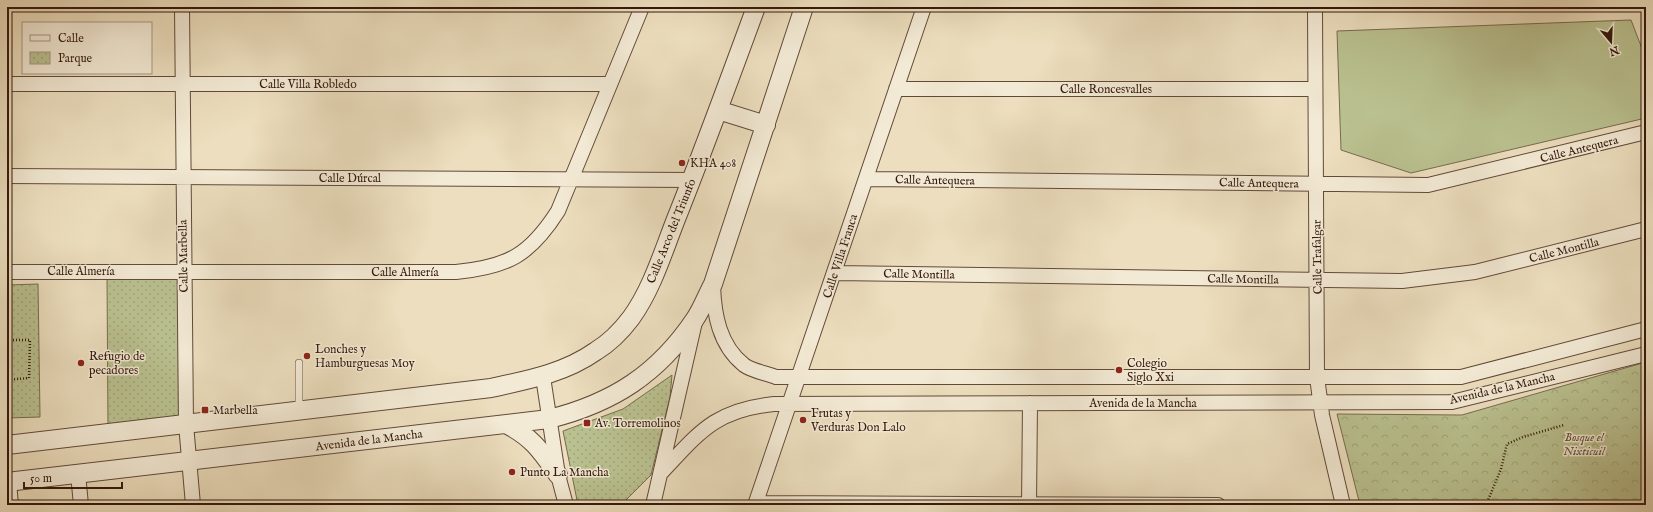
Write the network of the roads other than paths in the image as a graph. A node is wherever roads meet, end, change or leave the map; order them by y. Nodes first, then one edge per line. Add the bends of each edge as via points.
1 (182, 7) edge
2 (642, 7) edge
3 (756, 7) edge
4 (804, 7) edge
5 (924, 7) edge
6 (1315, 7) edge
7 (7, 84) edge
8 (182, 84) junction
9 (610, 84) junction
10 (896, 89) junction
11 (1315, 89) junction
12 (718, 110) junction
13 (766, 125) junction
14 (1646, 132) edge
15 (7, 176) edge
16 (183, 176) junction
17 (571, 179) junction
18 (866, 179) junction
19 (692, 180) junction
20 (1316, 183) junction
21 (1646, 229) edge
22 (183, 271) junction
23 (7, 272) edge
24 (835, 273) junction
25 (1317, 280) junction
26 (713, 284) junction
27 (696, 318) junction
28 (1646, 329) edge
29 (1646, 354) edge
30 (299, 363) dead end
31 (544, 377) junction
32 (800, 377) junction
33 (1317, 377) junction
34 (1319, 402) junction
35 (1030, 403) junction
36 (790, 404) junction
37 (298, 411) junction
38 (549, 419) junction
39 (186, 424) junction
40 (506, 424) junction
41 (7, 445) edge
42 (188, 461) junction
43 (78, 474) junction
44 (660, 474) junction
45 (558, 475) junction
46 (8, 482) edge
47 (755, 504) edge
48 (856, 504) edge
49 (953, 504) edge
50 (11, 505) edge
51 (81, 505) edge
52 (193, 505) edge
53 (566, 505) edge
54 (653, 505) edge
55 (1030, 505) edge
56 (1218, 505) edge
57 (1343, 505) edge

1 - 8 street, Calle Marbella
2 - 9 street, Calle Almería
3 - 12 street, Calle Arco del Triunfo
4 - 13 street
5 - 10 street, Calle Villa Franca
6 - 11 street, Calle Trafalgar
7 - 8 street, Calle Villa Robledo
8 - 9 street, Calle Villa Robledo
8 - 16 street, Calle Marbella
9 - 17 street, Calle Almería
10 - 11 street, Calle Roncesvalles
10 - 18 street, Calle Villa Franca
11 - 20 street, Calle Trafalgar
12 - 13 street
12 - 19 street, Calle Arco del Triunfo
13 - 26 street
14 - 20 street, Calle Antequera via 1428,185
15 - 16 street, Calle Dúrcal
16 - 17 street, Calle Dúrcal
16 - 22 street, Calle Marbella
17 - 19 street, Calle Dúrcal
17 - 22 street, Calle Almería via 558,211 545,232 529,248 507,261 484,270
18 - 20 street, Calle Antequera
18 - 24 street, Calle Villa Franca
19 - 31 street, Calle Arco del Triunfo via 645,295 631,318 596,351
20 - 25 street, Calle Trafalgar
21 - 25 street, Calle Montilla via 1475,272 1402,281
22 - 23 street, Calle Almería
22 - 39 street, Calle Marbella
24 - 25 street, Calle Montilla
24 - 32 street, Calle Villa Franca
25 - 33 street, Calle Trafalgar
26 - 27 street
26 - 32 street, Avenida de la Mancha via 717,325 727,346 740,361 745,366 776,377
27 - 38 street, Avenida de la Mancha via 674,348 631,386 585,409
27 - 44 street
28 - 33 street, Avenida de la Mancha via 1460,377
29 - 34 street, Avenida de la Mancha via 1452,402
30 - 37 lane
31 - 37 street via 492,388
31 - 38 street
32 - 33 street, Avenida de la Mancha
32 - 36 street, Calle Villa Franca
33 - 34 street, Calle Trafalgar
34 - 35 street, Avenida de la Mancha
34 - 57 street, Calle Trafalgar
35 - 36 street, Avenida de la Mancha
35 - 55 street
36 - 44 street, Avenida de la Mancha via 758,406 735,411 715,420 698,433
36 - 47 street, Calle Villa Franca
37 - 39 street
38 - 40 street, Avenida de la Mancha
38 - 45 street
39 - 41 street
39 - 42 street, Calle Marbella
40 - 42 street, Avenida de la Mancha
40 - 45 street via 524,433
42 - 43 street, Avenida de la Mancha
42 - 52 street, Calle Marbella
43 - 46 street, Avenida de la Mancha
43 - 51 street
44 - 54 street
45 - 53 street
46 - 50 street
47 - 48 street
48 - 49 street
49 - 55 street
55 - 56 street

